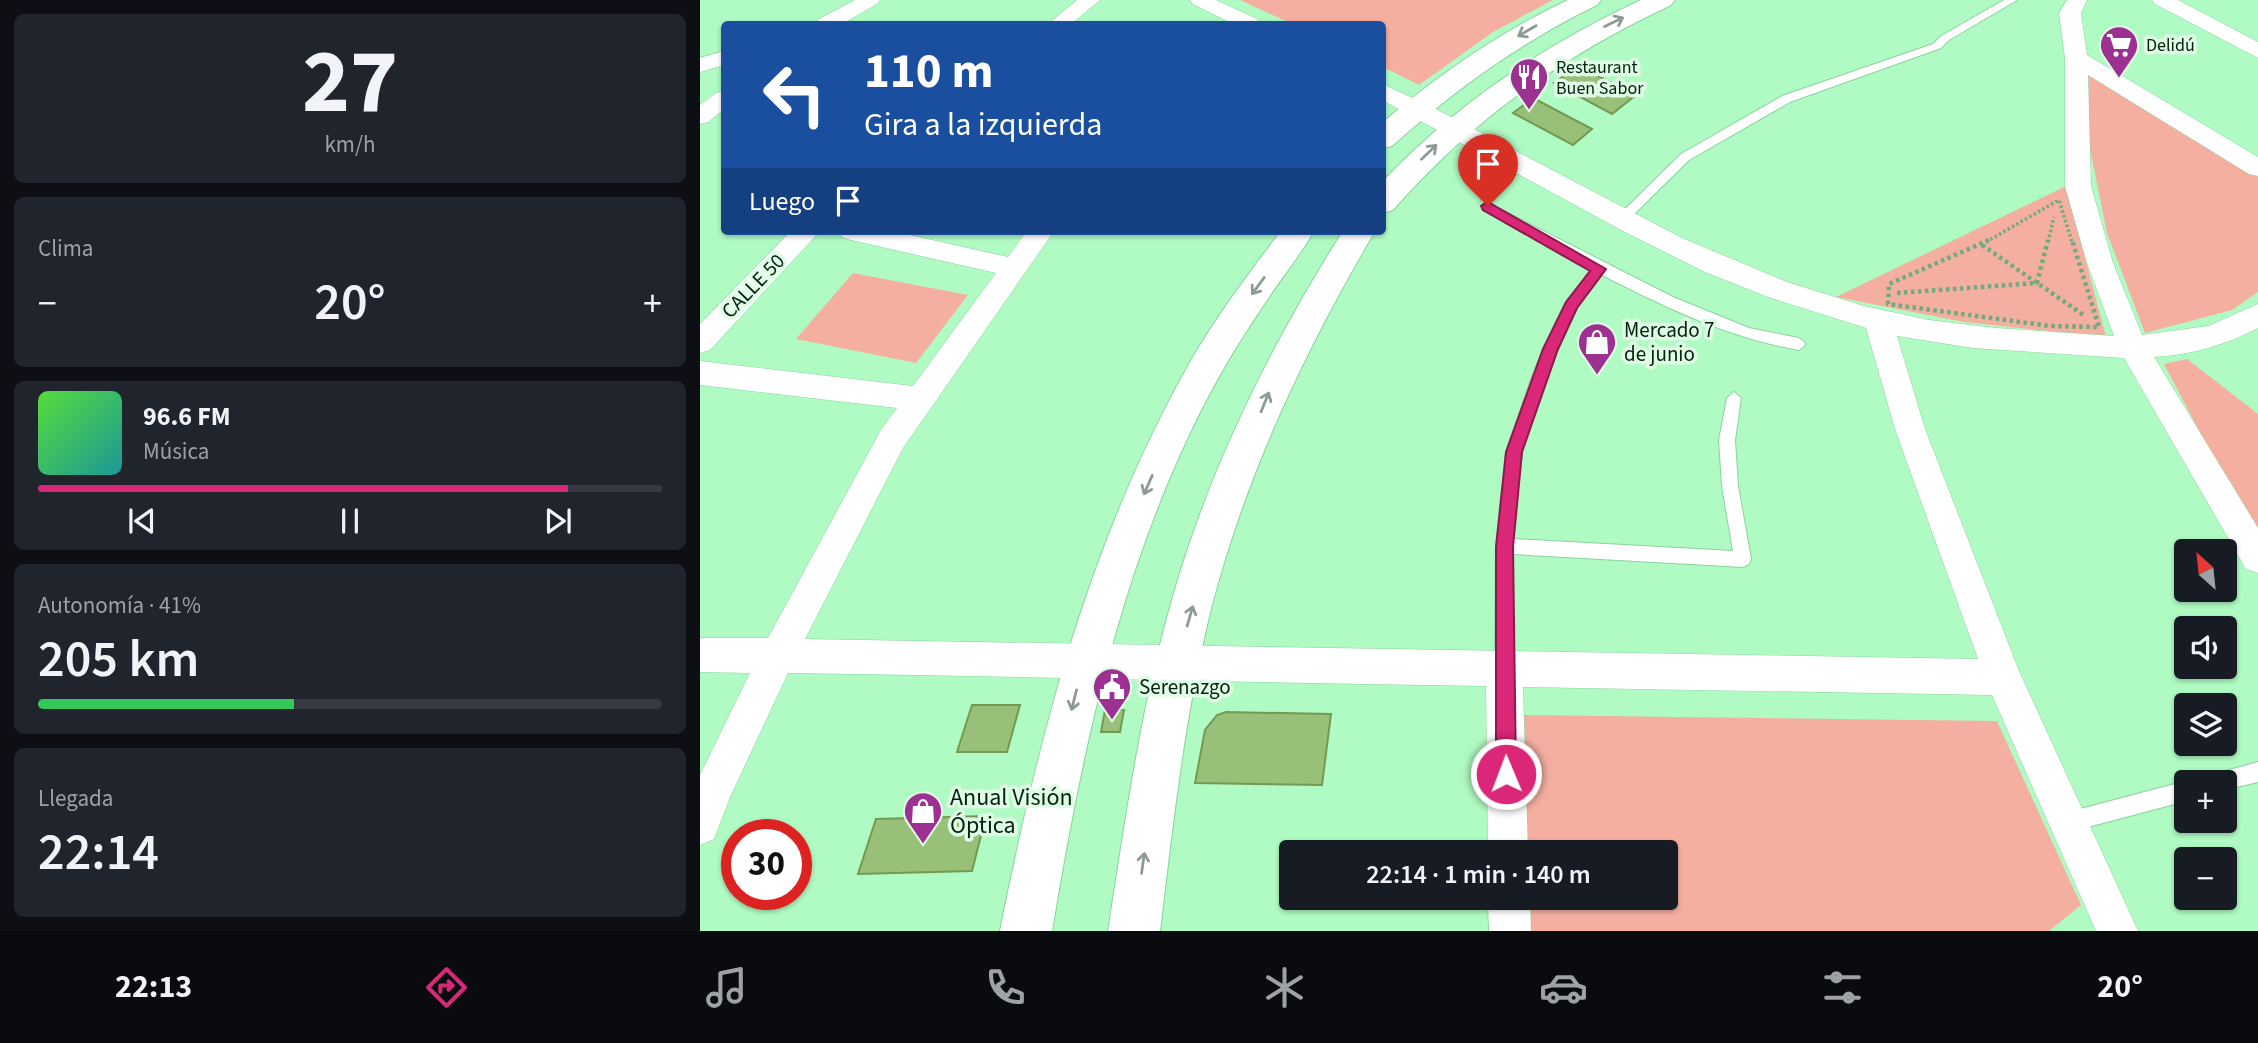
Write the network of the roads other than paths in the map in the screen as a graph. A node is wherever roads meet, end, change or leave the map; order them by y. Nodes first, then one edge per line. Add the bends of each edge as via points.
1 (870, 0) edge
2 (1090, 0) edge
3 (1200, 0) edge
4 (1588, 0) edge
5 (1662, 0) edge
6 (2012, 0) edge
7 (2077, 0) edge
8 (2162, 0) edge
9 (832, 21) edge
10 (1062, 21) edge
11 (1243, 21) edge
12 (2258, 51) edge
13 (2076, 58) junction
14 (721, 59) edge
15 (700, 65) edge
16 (1386, 93) edge
17 (721, 100) edge
18 (1416, 108) junction
19 (700, 117) edge
20 (1455, 127) junction
21 (1386, 135) edge
22 (2258, 169) edge
23 (1386, 197) edge
24 (1488, 206) dead end
25 (1622, 218) junction
26 (803, 235) edge
27 (869, 235) edge
28 (1038, 235) edge
29 (1295, 235) edge
30 (1356, 235) edge
31 (1015, 268) junction
32 (1599, 269) junction
33 (1884, 307) junction
34 (2258, 315) edge
35 (700, 342) edge
36 (1799, 344) dead end
37 (2133, 348) junction
38 (700, 373) edge
39 (921, 398) junction
40 (1734, 398) dead end
41 (1504, 547) junction
42 (2258, 558) edge
43 (700, 655) edge
44 (778, 655) junction
45 (1084, 659) junction
46 (1178, 664) junction
47 (1504, 670) junction
48 (2003, 677) junction
49 (2258, 772) edge
50 (2237, 777) edge
51 (2174, 794) edge
52 (2069, 822) junction
53 (700, 825) edge
54 (1508, 840) edge
55 (1509, 910) edge
56 (2113, 929) edge
57 (1026, 931) edge
58 (1134, 931) edge
59 (1510, 931) edge

1 - 9 street
2 - 10 street
3 - 11 street
4 -> 18 main road via 1488,54
20 -> 5 main road via 1555,53
6 - 25 lane via 1937,46 1786,99 1685,157
7 - 13 street via 2070,13
8 - 12 street
13 - 22 street
13 - 37 street via 2078,186 2071,202
14 - 15 street
16 - 18 street
17 - 19 street
18 - 20 street
18 - 21 main road
23 -> 20 main road
20 - 25 street
24 - 32 lane
25 - 33 street via 1717,266 1780,290
26 - 35 street, CALLE 50
27 - 31 street
28 - 31 street
29 -> 45 main road via 1243,306 1172,429 1134,516
46 -> 30 main road via 1217,524 1271,388
31 - 39 street
32 - 36 lane via 1719,324 1765,340
32 - 41 lane via 1571,306 1541,371 1514,452
33 - 37 street via 1987,339
33 - 48 street via 1910,429
34 - 37 street via 2179,344
37 - 42 street
38 - 39 street
39 - 44 street via 892,439
40 - 41 lane via 1727,440 1743,559
41 - 47 lane
43 - 44 street
44 - 45 street
44 - 53 street
45 - 46 street
45 -> 57 main road via 1049,802
46 - 47 street
58 -> 46 main road
47 - 48 street
47 - 54 street
48 - 52 street
49 - 50 lane
51 - 52 lane
52 - 56 street
55 - 59 street

